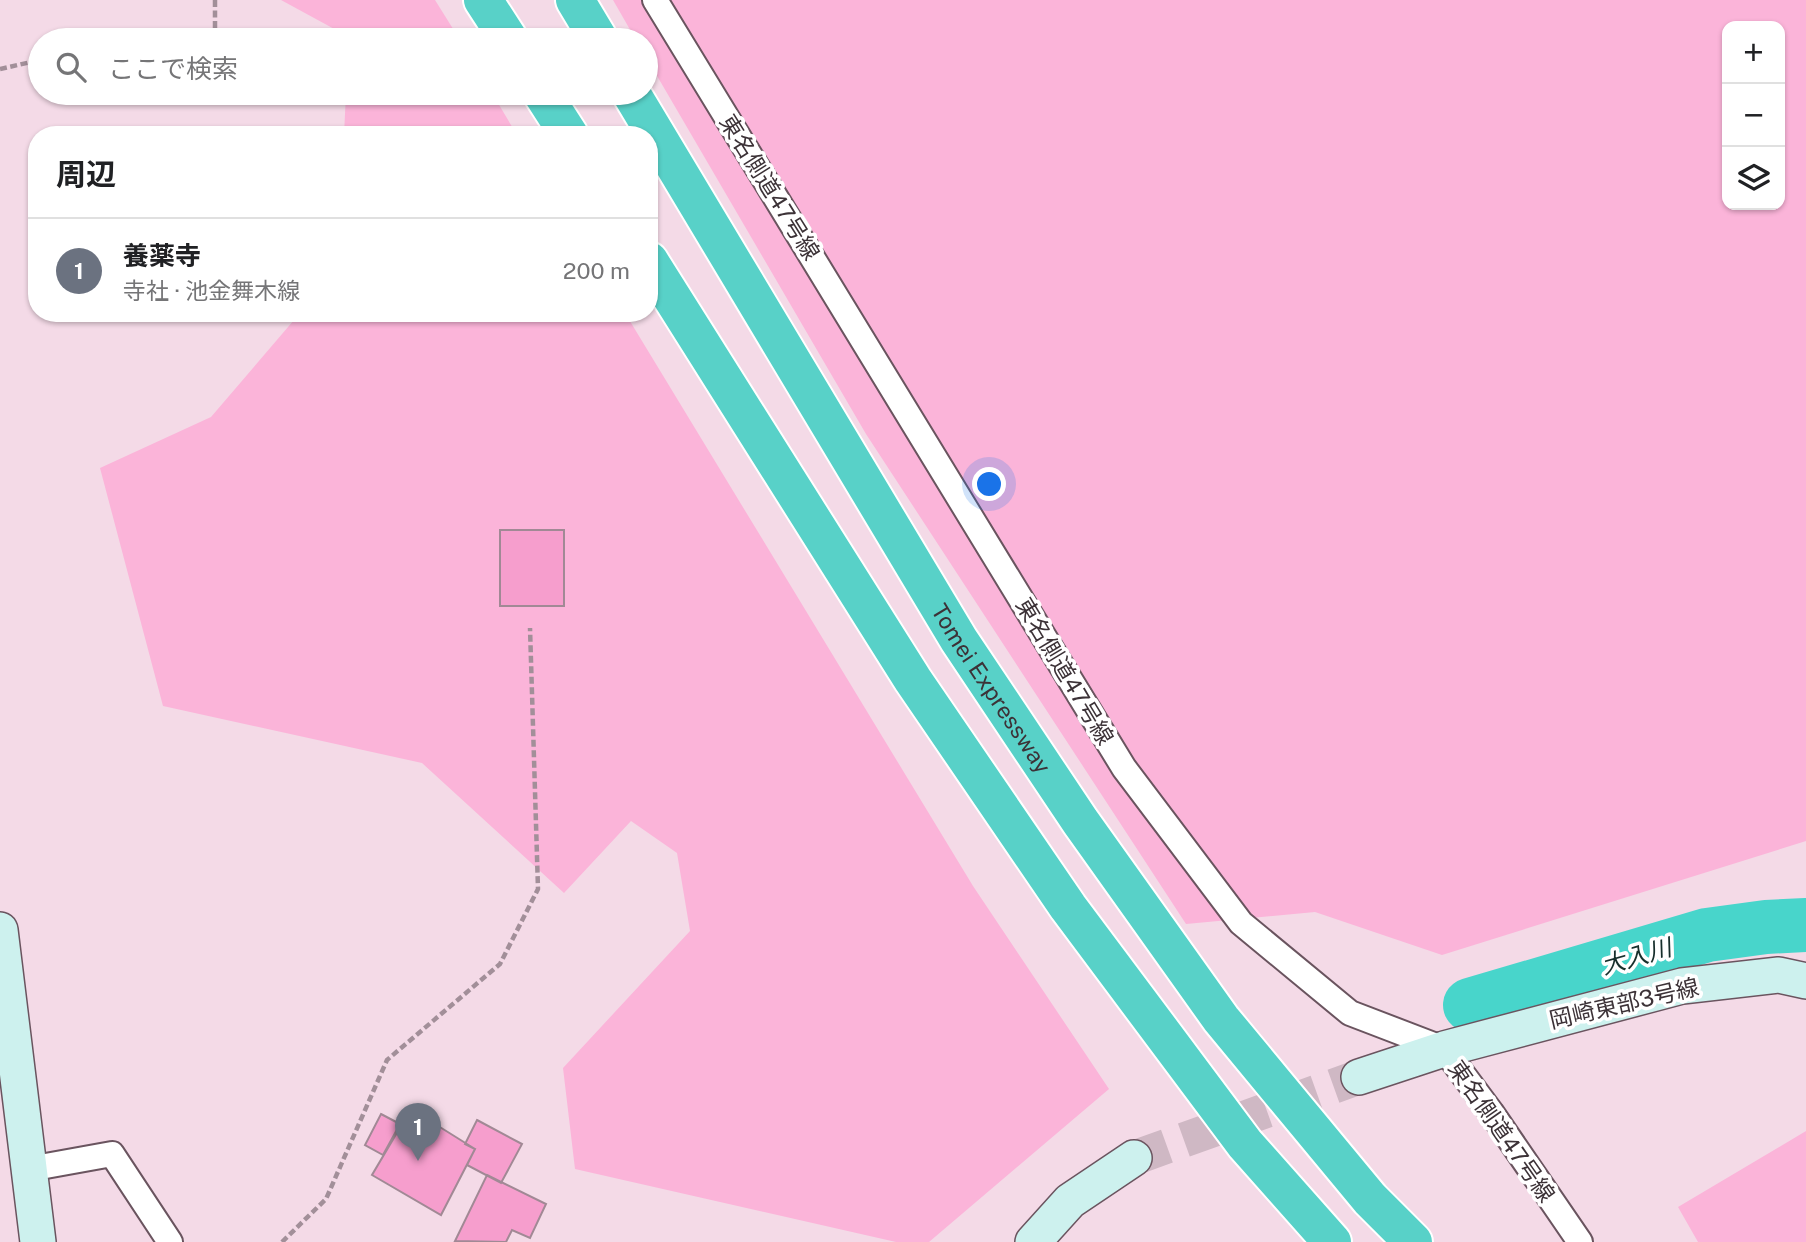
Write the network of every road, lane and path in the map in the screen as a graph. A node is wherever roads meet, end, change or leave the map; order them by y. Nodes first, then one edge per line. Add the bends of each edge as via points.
1 (215, 0) edge
2 (483, 0) edge
3 (575, 0) edge
4 (655, 0) edge
5 (215, 28) edge
6 (501, 28) edge
7 (592, 28) edge
8 (28, 63) edge
9 (0, 69) edge
10 (550, 105) edge
11 (638, 105) edge
12 (563, 126) edge
13 (651, 126) edge
14 (658, 138) edge
15 (658, 275) edge
16 (530, 628) dead end
17 (0, 930) edge
18 (1806, 981) edge
19 (1444, 1048) junction
20 (1359, 1077) tunnel mouth
21 (1134, 1158) tunnel mouth
22 (29, 1169) junction
23 (38, 1242) edge
24 (170, 1242) edge
25 (282, 1242) edge
26 (1033, 1242) edge
27 (1332, 1242) edge
28 (1413, 1242) edge
29 (1580, 1242) edge

1 - 5 path
2 - 6 highway
3 - 7 highway
4 - 19 street, 東名側道47号線 via 1132,779 1241,923 1350,1013
8 - 9 path
10 - 12 highway
11 - 13 highway, Tomei Expressway
14 - 28 highway, Tomei Expressway via 959,640 1080,821 1220,1019 1370,1199
15 - 27 highway via 913,680 1068,906 1245,1144
16 - 25 path via 538,889 500,964 387,1060 326,1199
17 - 22 street
18 - 19 street, 岡崎東部3号線 via 1779,975 1682,986
19 - 20 street, 岡崎東部3号線
19 - 29 street, 東名側道47号線
21 - 26 street via 1070,1201
22 - 23 street
22 - 24 street via 112,1154

